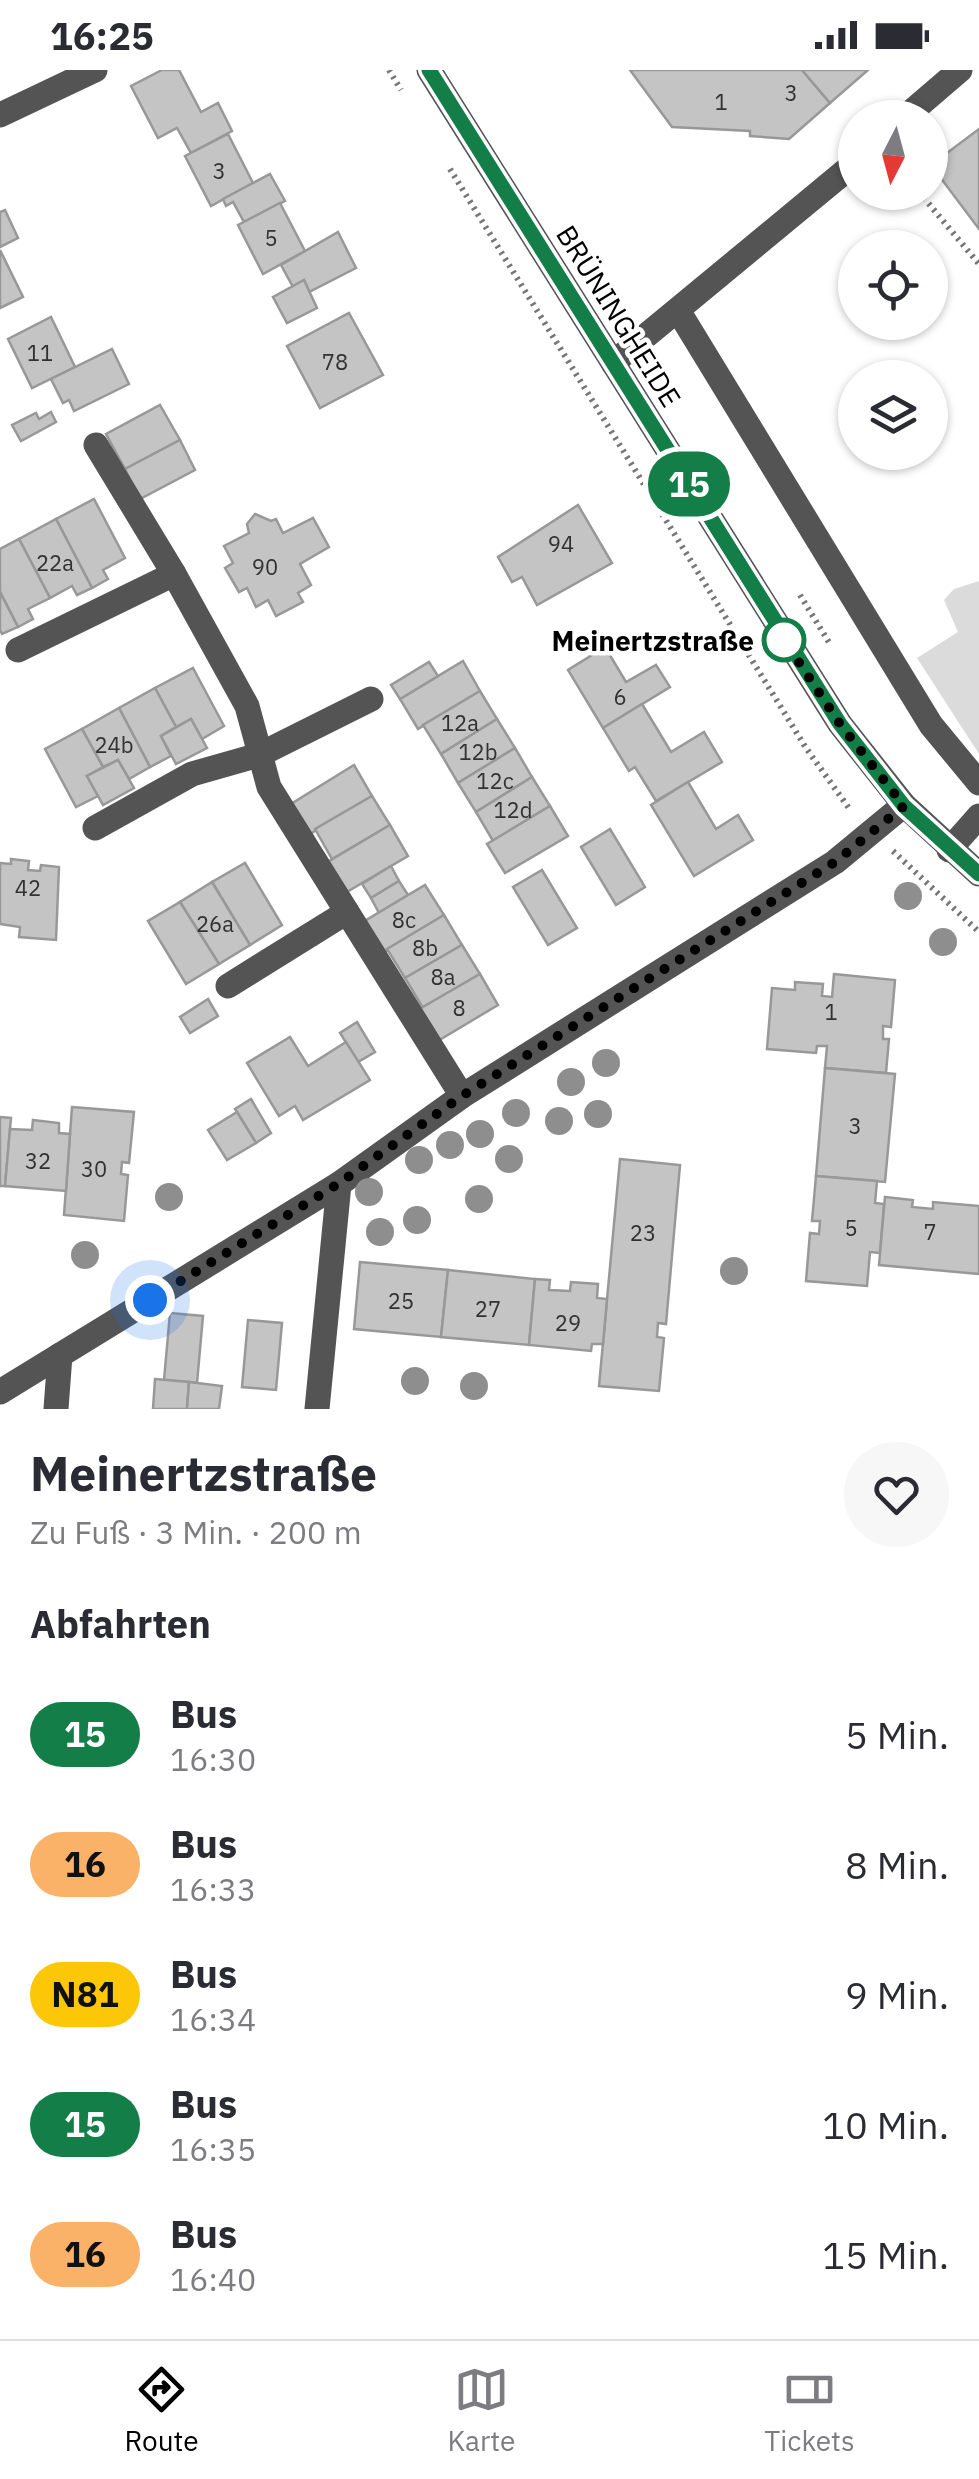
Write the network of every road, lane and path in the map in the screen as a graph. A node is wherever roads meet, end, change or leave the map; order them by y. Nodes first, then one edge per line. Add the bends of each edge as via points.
1 (95, 70) edge
2 (429, 70) edge
3 (960, 70) edge
4 (925, 100) edge
5 (0, 115) edge
6 (838, 177) edge
7 (934, 210) edge
8 (979, 264) edge
9 (679, 312) junction
10 (613, 363) junction
11 (96, 445) dead end
12 (174, 574) junction
13 (18, 650) dead end
14 (371, 699) dead end
15 (258, 755) junction
16 (979, 783) edge
17 (904, 806) junction
18 (979, 816) edge
19 (96, 828) dead end
20 (949, 850) junction
21 (979, 874) edge
22 (347, 912) junction
23 (228, 986) dead end
24 (462, 1096) junction
25 (338, 1184) junction
26 (60, 1355) junction
27 (0, 1392) edge
28 (56, 1409) edge
29 (318, 1409) edge

1 - 5 street
2 - 10 street, BRÜNINGHEIDE
3 - 4 street
6 - 9 street
7 - 8 path
9 - 10 street
9 - 16 street via 931,725
10 - 17 street, BRÜNINGHEIDE via 765,611
11 - 12 street
12 - 13 street
12 - 15 street via 246,706
14 - 15 street
15 - 19 street via 192,774
15 - 22 street via 269,787
17 - 20 street, BRÜNINGHEIDE
17 - 24 street via 835,862
18 - 20 street
20 - 21 street, BRÜNINGHEIDE
22 - 23 street
22 - 24 street
24 - 25 street
25 - 26 street
25 - 29 street
26 - 27 street
26 - 28 street

